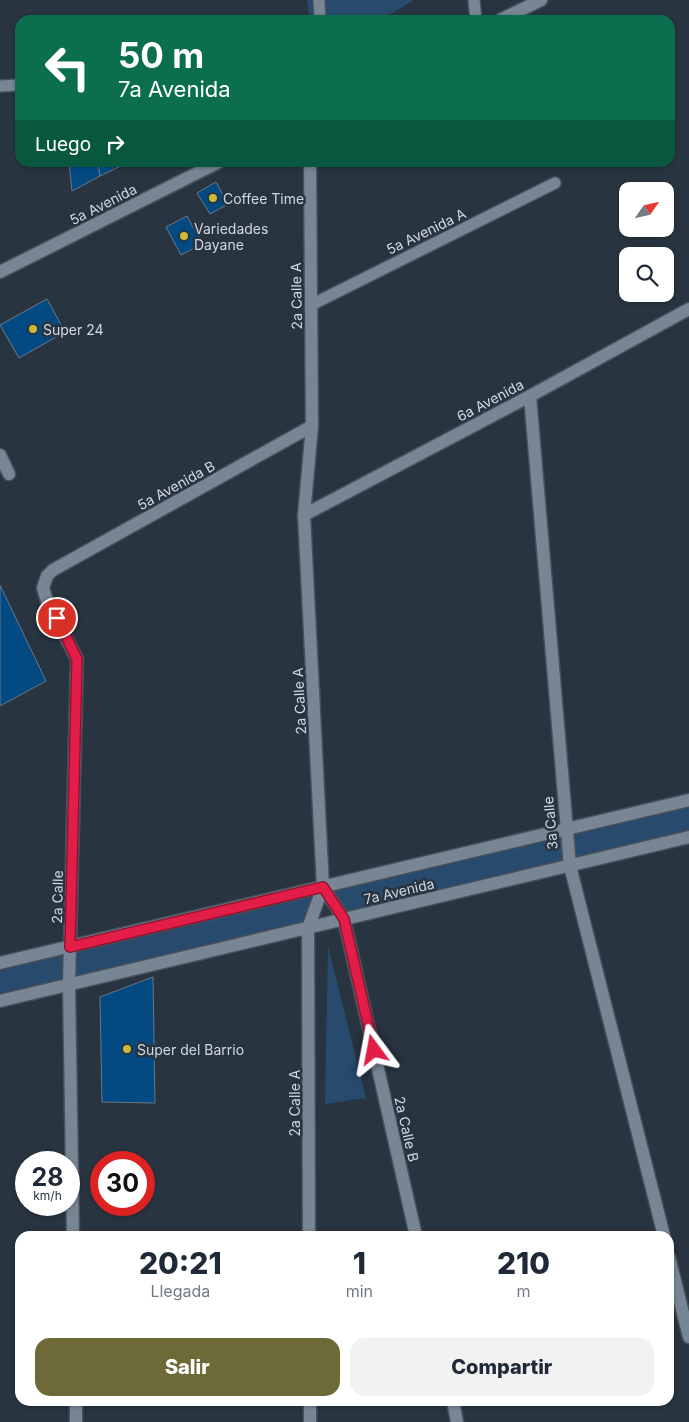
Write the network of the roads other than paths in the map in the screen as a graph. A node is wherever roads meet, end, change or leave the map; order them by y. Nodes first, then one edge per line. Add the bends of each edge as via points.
1 (319, 0) edge
2 (474, 0) edge
3 (541, 0) edge
4 (320, 15) edge
5 (476, 15) edge
6 (510, 15) edge
7 (15, 85) edge
8 (0, 86) edge
9 (209, 167) edge
10 (310, 167) edge
11 (554, 183) dead end
12 (0, 272) edge
13 (311, 305) junction
14 (689, 309) edge
15 (530, 396) junction
16 (312, 426) junction
17 (0, 455) edge
18 (9, 474) dead end
19 (304, 515) junction
20 (53, 570) joint
21 (689, 800) edge
22 (566, 829) junction
23 (689, 837) edge
24 (570, 866) junction
25 (323, 887) junction
26 (344, 919) junction
27 (308, 928) junction
28 (70, 947) junction
29 (0, 964) edge
30 (69, 984) junction
31 (0, 1001) edge
32 (73, 1231) edge
33 (310, 1231) edge
34 (415, 1231) edge
35 (663, 1231) edge
36 (674, 1277) edge
37 (689, 1336) edge
38 (76, 1406) edge
39 (310, 1406) edge
40 (454, 1406) edge
41 (76, 1422) edge
42 (310, 1422) edge
43 (457, 1422) edge

1 - 4 lane
2 - 5 lane
3 - 6 street
7 - 8 lane
9 - 12 street, 5a Avenida
10 - 13 street, 2a Calle A
11 - 13 lane, 5a Avenida A
13 - 16 street, 2a Calle A
14 - 15 street, 6a Avenida
15 - 19 street, 6a Avenida
15 - 22 street, 3a Calle
16 - 19 street, 2a Calle A
16 - 20 street, 5a Avenida B
17 - 18 street
19 - 25 street, 2a Calle A
20 - 28 street, 2a Calle via 43,588 77,659
21 - 22 street, 7a Avenida
22 - 24 street, 3a Calle
22 - 25 street, 7a Avenida
23 - 24 street, 7a Avenida
24 - 26 street, 7a Avenida
24 - 35 street, 3a Calle
25 - 26 street, 2a Calle B
25 - 27 street, 2a Calle A
25 - 28 street, 7a Avenida
26 - 27 street, 7a Avenida
26 - 34 street, 2a Calle B
27 - 30 street, 7a Avenida
27 - 33 street, 2a Calle A
28 - 29 street, 7a Avenida
28 - 30 street, 2a Calle
30 - 31 street, 7a Avenida
30 - 32 street, 2a Calle
36 - 37 street
38 - 41 street
39 - 42 street
40 - 43 street

